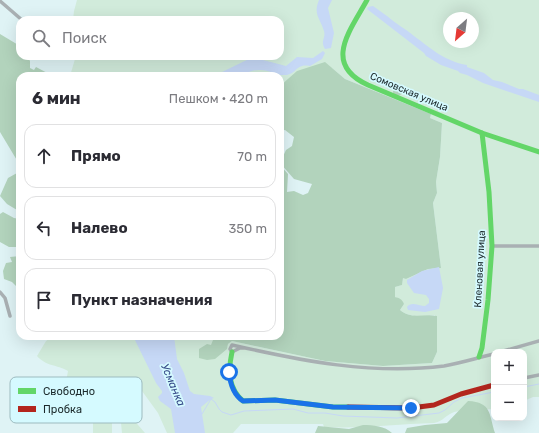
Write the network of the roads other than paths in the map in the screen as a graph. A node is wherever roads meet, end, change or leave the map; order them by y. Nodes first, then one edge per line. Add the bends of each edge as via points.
1 (367, 0) edge
2 (0, 1) edge
3 (17, 16) edge
4 (482, 133) junction
5 (539, 152) edge
6 (492, 246) junction
7 (539, 246) edge
8 (0, 292) edge
9 (10, 316) dead end
10 (539, 341) edge
11 (511, 349) edge
12 (232, 352) joint
13 (491, 355) edge
14 (479, 357) junction
15 (539, 375) edge
16 (527, 377) edge
17 (491, 386) edge

1 - 4 street, Сомовская улица via 343,49 343,63 348,72 375,88
2 - 3 street
4 - 5 street, Сомовская улица
4 - 6 street, Кленовая улица
6 - 7 street
6 - 14 street, Кленовая улица via 488,300
8 - 9 street via 5,298
10 - 11 street
12 - 14 street via 232,345 323,363 385,369 444,366
12 - 17 street via 230,380 235,392 243,401 275,400 333,407 411,408 436,405 461,394
13 - 14 street
15 - 16 street

